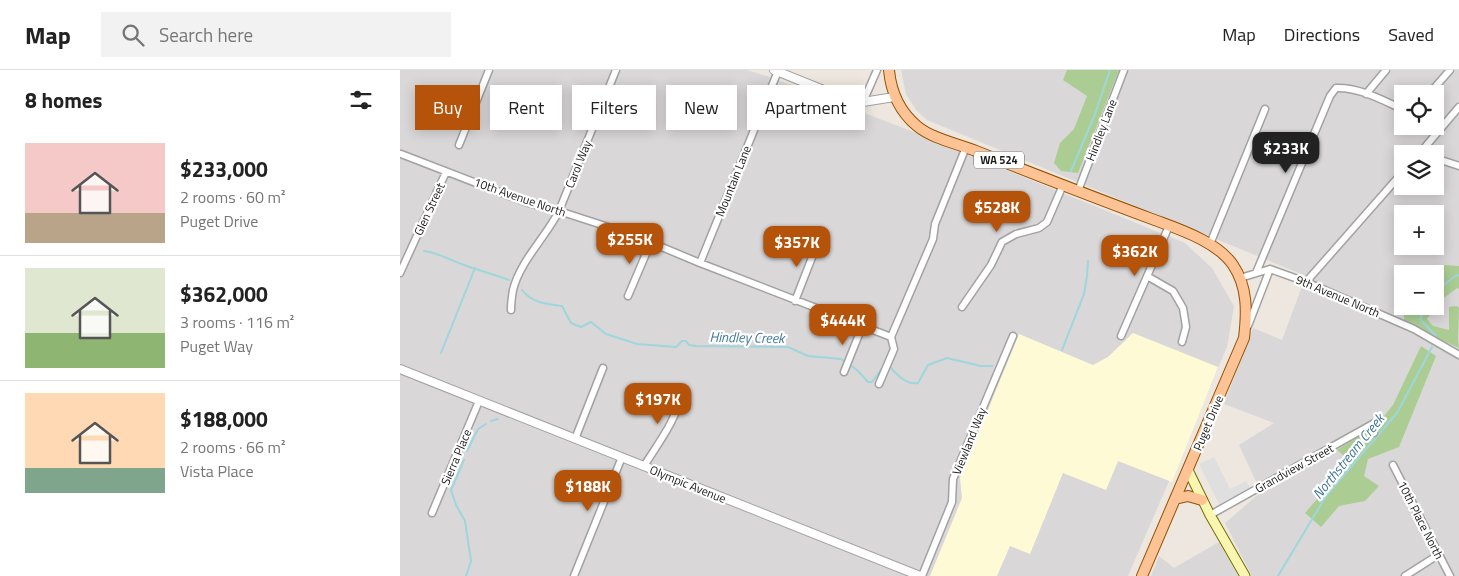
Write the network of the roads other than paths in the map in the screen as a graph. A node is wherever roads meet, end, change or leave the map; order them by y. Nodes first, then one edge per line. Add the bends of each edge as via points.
1 (489, 70) edge
2 (616, 70) edge
3 (776, 70) edge
4 (877, 70) edge
5 (889, 70) edge
6 (1124, 70) edge
7 (1386, 70) edge
8 (1450, 70) edge
9 (812, 85) edge
10 (1437, 85) edge
11 (1366, 94) junction
12 (865, 97) edge
13 (894, 97) junction
14 (865, 102) edge
15 (1394, 106) edge
16 (1459, 107) edge
17 (1265, 109) dead end
18 (1444, 121) edge
19 (459, 145) dead end
20 (966, 146) junction
21 (401, 154) edge
22 (1444, 161) edge
23 (1459, 166) edge
24 (446, 172) junction
25 (1394, 182) edge
26 (1063, 185) junction
27 (1078, 191) junction
28 (559, 210) junction
29 (1169, 226) junction
30 (652, 242) junction
31 (818, 242) dead end
32 (1210, 244) junction
33 (700, 263) junction
34 (1270, 269) junction
35 (400, 273) edge
36 (1256, 273) junction
37 (1147, 276) junction
38 (1240, 278) junction
39 (1306, 282) junction
40 (628, 296) dead end
41 (795, 301) junction
42 (962, 307) dead end
43 (510, 310) dead end
44 (862, 327) junction
45 (1013, 336) dead end
46 (1122, 336) dead end
47 (891, 338) junction
48 (1244, 338) junction
49 (1182, 342) dead end
50 (1458, 352) edge
51 (603, 368) dead end
52 (400, 369) edge
53 (844, 372) dead end
54 (879, 384) dead end
55 (683, 389) dead end
56 (479, 400) junction
57 (1378, 421) dead end
58 (1370, 426) junction
59 (1374, 433) dead end
60 (575, 438) junction
61 (622, 457) junction
62 (1393, 465) dead end
63 (644, 466) junction
64 (1188, 470) junction
65 (1176, 499) junction
66 (1202, 500) junction
67 (432, 513) dead end
68 (1210, 515) junction
69 (1438, 555) junction
70 (574, 576) edge
71 (921, 576) edge
72 (1142, 576) edge
73 (1245, 576) edge
74 (1406, 576) edge
75 (1450, 576) edge

1 - 19 street
2 - 28 street, Carol Way
3 - 9 street
3 - 33 street, Mountain Lane
4 - 12 street
5 - 13 main road, WA 524
6 - 27 street, Hindley Lane
7 - 11 street
8 - 10 street
11 - 15 street
11 - 36 street via 1345,87 1336,88 1330,96
13 - 14 street
13 - 20 main road, WA 524 via 921,129
16 - 18 street
17 - 32 street
20 - 26 main road, WA 524
20 - 47 street via 935,224 933,239
21 - 24 street, 10th Avenue North
22 - 23 street
24 - 28 street, 10th Avenue North via 528,203
24 - 35 street, Glen Street
25 - 39 street
26 - 27 main road, WA 524
26 - 42 street via 1046,222 1039,228 1016,234 1002,242
27 - 29 main road, WA 524
28 - 30 street, 10th Avenue North
28 - 43 street, Carol Way via 524,265 514,288
29 - 32 main road, WA 524
29 - 37 street
30 - 33 street, 10th Avenue North
30 - 40 street
31 - 41 street
32 - 38 main road, WA 524 via 1228,259
33 - 41 street, 10th Avenue North
34 - 36 street
34 - 39 street, 9th Avenue North
34 - 48 street, Puget Drive
36 - 38 street
37 - 46 street
37 - 49 street via 1173,291 1183,308 1186,327
38 - 48 main road, WA 524 via 1247,314
39 - 50 street, 9th Avenue North
41 - 44 street, 10th Avenue North
44 - 47 street, 10th Avenue North
44 - 53 street
45 - 71 street, Viewland Way via 953,479 952,502
47 - 54 street via 894,350
48 - 64 main road, Puget Drive / WA 524
51 - 60 street
52 - 56 street, Olympic Avenue
55 - 63 street via 673,422
56 - 60 street, Olympic Avenue
56 - 67 street, Sierra Place
57 - 58 street, Grandview Street
58 - 59 street
58 - 68 street, Grandview Street
60 - 61 street, Olympic Avenue
61 - 63 street, Olympic Avenue
61 - 70 street
62 - 69 street, 10th Place North
63 - 71 street, Olympic Avenue
64 - 65 main road, Puget Drive / WA 524
64 - 66 main road
65 - 66 main road via 1188,496
65 - 72 main road, Puget Drive / WA 524
66 - 68 main road
68 - 73 main road
69 - 74 street
69 - 75 street, 10th Place North

